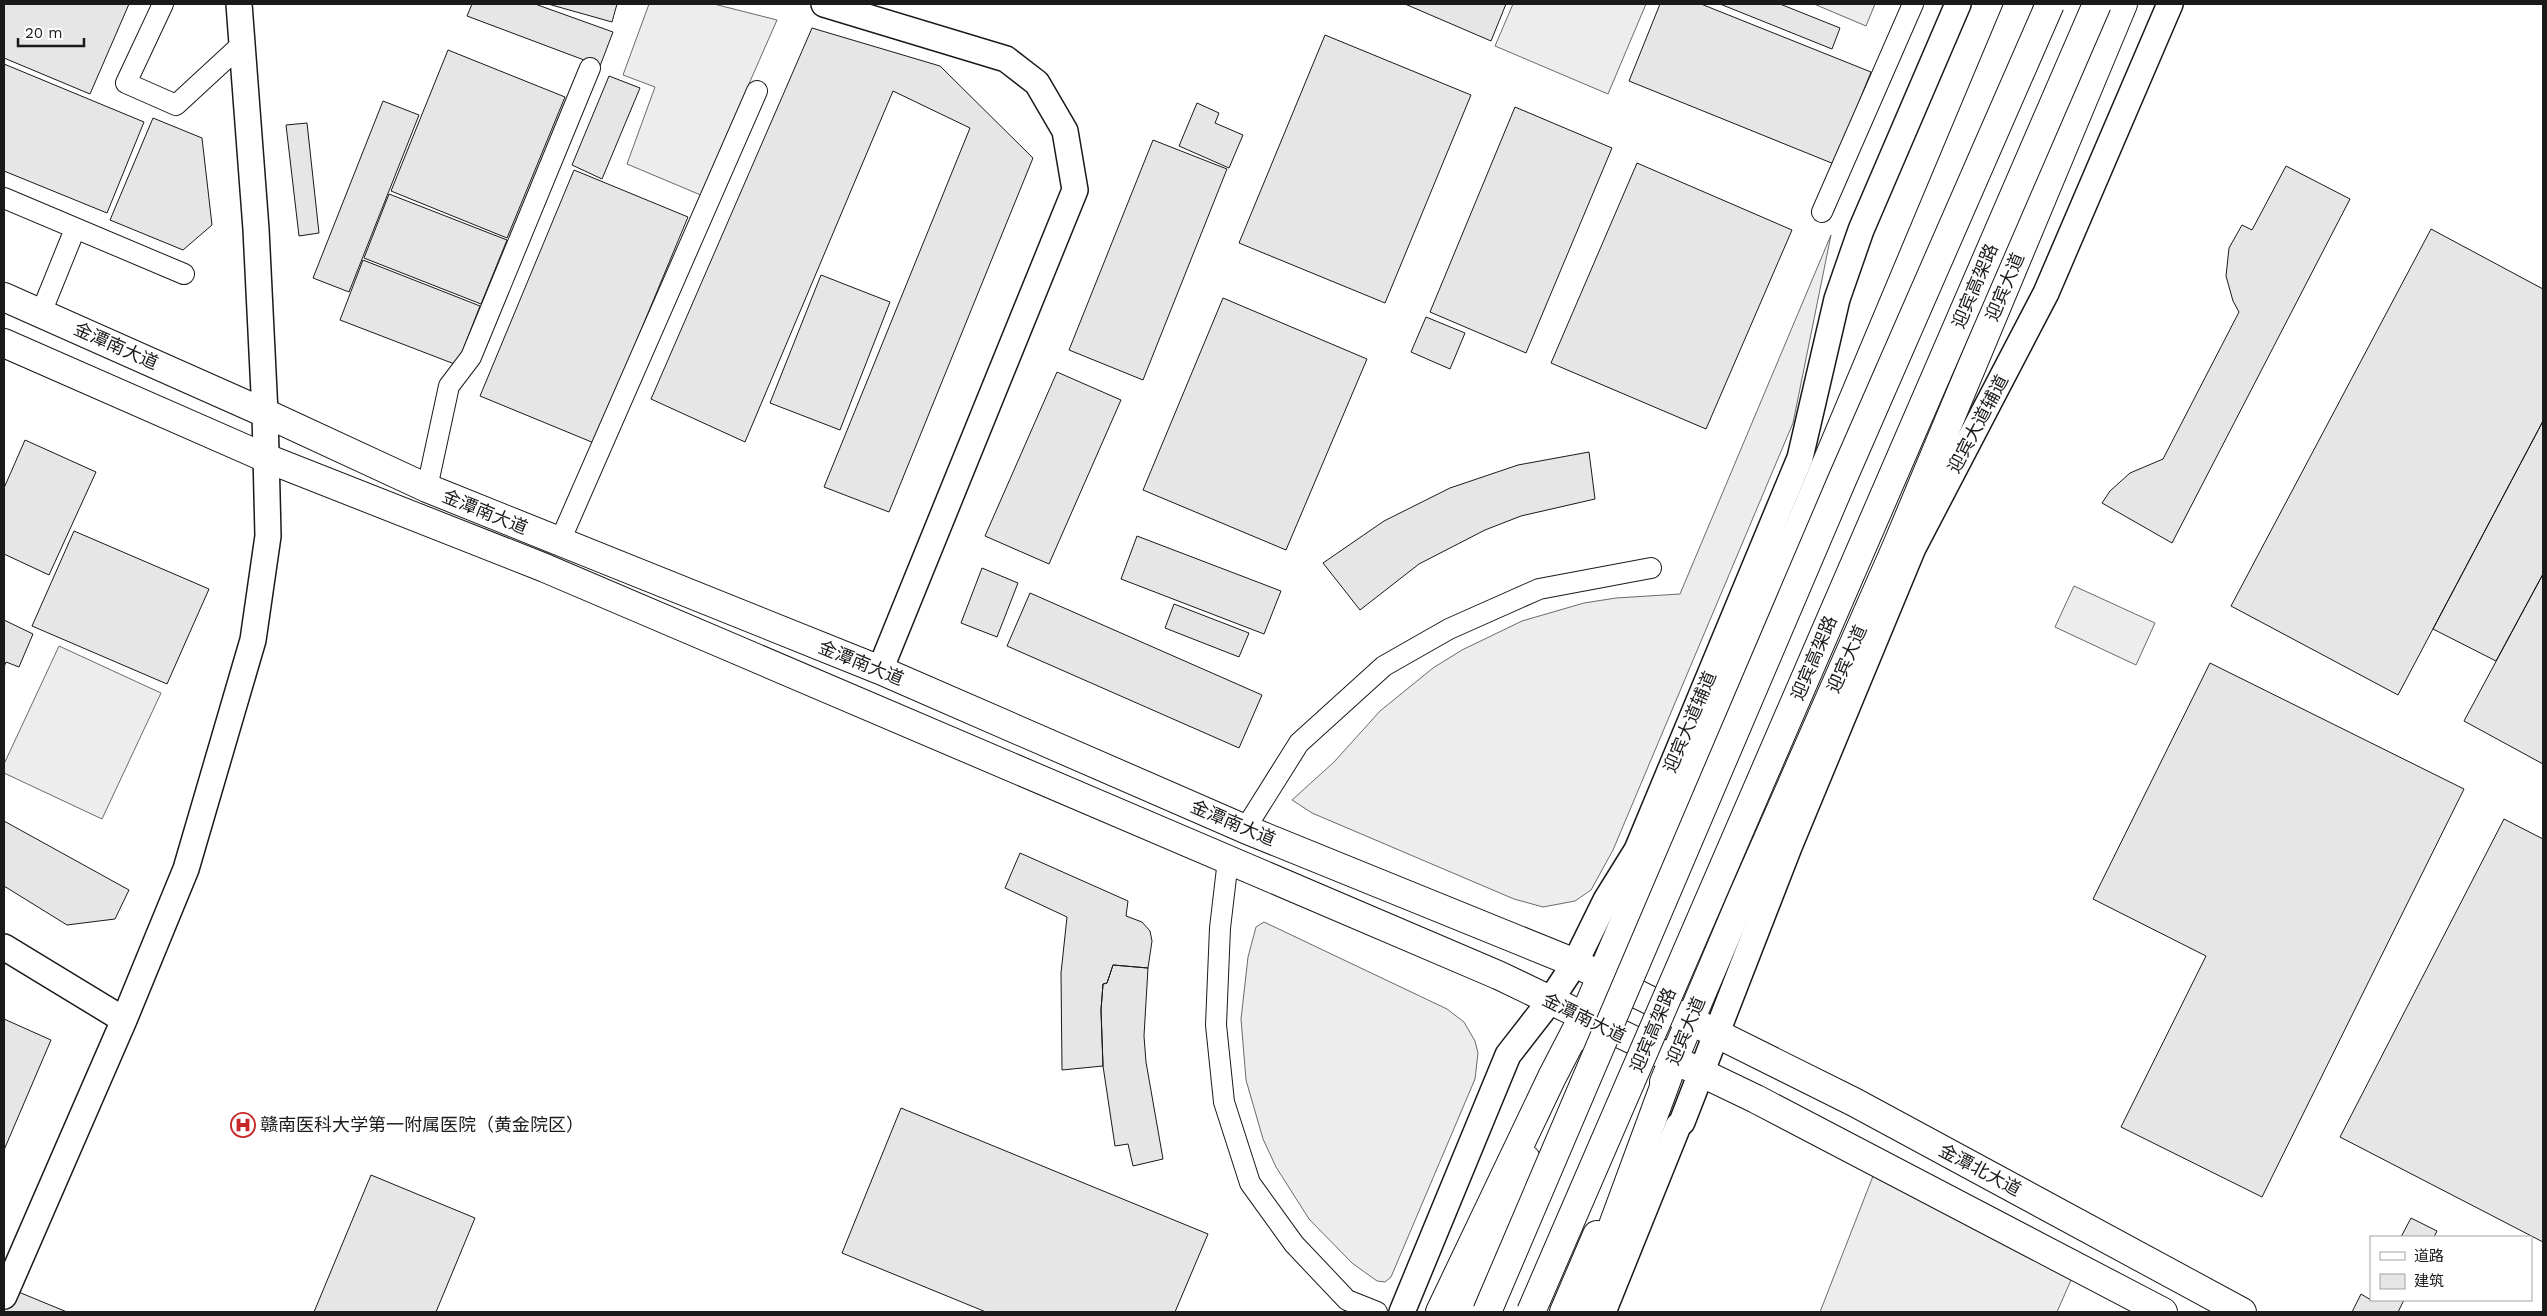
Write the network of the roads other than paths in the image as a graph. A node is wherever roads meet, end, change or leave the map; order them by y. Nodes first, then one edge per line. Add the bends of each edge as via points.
1 (163, 4) edge
2 (239, 4) edge
3 (824, 4) edge
4 (1913, 4) edge
5 (1958, 4) edge
6 (2019, 4) edge
7 (2050, 4) edge
8 (2097, 4) edge
9 (2123, 4) edge
10 (2170, 4) edge
11 (241, 45) junction
12 (590, 68) dead end
13 (757, 91) dead end
14 (4, 198) edge
15 (1822, 212) dead end
16 (76, 229) junction
17 (184, 274) dead end
18 (4, 297) edge
19 (41, 313) junction
20 (4, 343) edge
21 (265, 413) junction
22 (266, 458) junction
23 (427, 488) junction
24 (560, 542) junction
25 (1651, 568) dead end
26 (880, 670) junction
27 (1244, 829) junction
28 (1228, 860) junction
29 (4, 947) edge
30 (1575, 964) junction
31 (1602, 977) junction
32 (1550, 1002) junction
33 (1583, 1017) junction
34 (124, 1020) junction
35 (1691, 1023) junction
36 (1716, 1034) junction
37 (1674, 1060) junction
38 (1701, 1073) junction
39 (4, 1296) edge
40 (1377, 1312) edge
41 (1402, 1312) edge
42 (1440, 1312) edge
43 (1463, 1312) edge
44 (1487, 1312) edge
45 (1531, 1312) edge
46 (1564, 1312) edge
47 (1581, 1312) edge
48 (1603, 1312) edge
49 (2163, 1312) edge
50 (2242, 1312) edge

1 - 11 street via 126,83 176,105
2 - 11 street
3 - 26 street via 1006,59 1037,83 1065,131 1075,190
4 - 15 street
5 - 30 street, 迎宾大道辅道 via 1861,230 1837,299 1800,458 1637,850 1606,900
6 - 31 main road via 1801,524
7 - 44 main road, bridge via 1838,489
8 - 45 main road, 迎宾高架路, bridge
9 - 35 main road, 迎宾大道 via 1896,548 1734,916
10 - 36 street, 迎宾大道辅道 via 2046,293 1913,548 1789,847
11 - 21 street via 256,229
12 - 23 street via 471,357 449,386
13 - 24 street
14 - 16 street
16 - 17 street
16 - 19 street
18 - 19 main road, 金潭南大道
19 - 21 main road, 金潭南大道
20 - 22 main road, 金潭南大道
21 - 22 street
21 - 23 main road, 金潭南大道
22 - 28 main road, 金潭南大道 via 545,568
22 - 34 street via 268,536 253,640 186,869
23 - 24 main road, 金潭南大道
24 - 26 main road, 金潭南大道
25 - 27 street via 1538,589 1449,629 1384,666 1299,743
26 - 27 main road, 金潭南大道
27 - 30 main road, 金潭南大道
28 - 32 main road, 金潭南大道 via 1498,976
28 - 40 street via 1220,928 1216,1025 1224,1102 1250,1183 1294,1244 1347,1300
29 - 34 street
30 - 31 main road, 金潭南大道
30 - 32 street, 迎宾大道辅道
31 - 33 main road
31 - 35 main road, 金潭南大道
32 - 33 main road, 金潭南大道
32 - 41 street, 迎宾大道辅道 via 1508,1055
33 - 37 main road, 金潭南大道
33 - 42 main road
33 - 43 main road
34 - 39 street
35 - 36 main road, 金潭南大道
35 - 37 main road, 迎宾大道
36 - 38 street, 迎宾大道辅道
36 - 50 main road, 金潭北大道 via 1854,1102
37 - 38 main road, 金潭南大道
37 - 46 main road, 迎宾大道
37 - 47 main road
38 - 48 street, 迎宾大道辅道
38 - 49 main road

